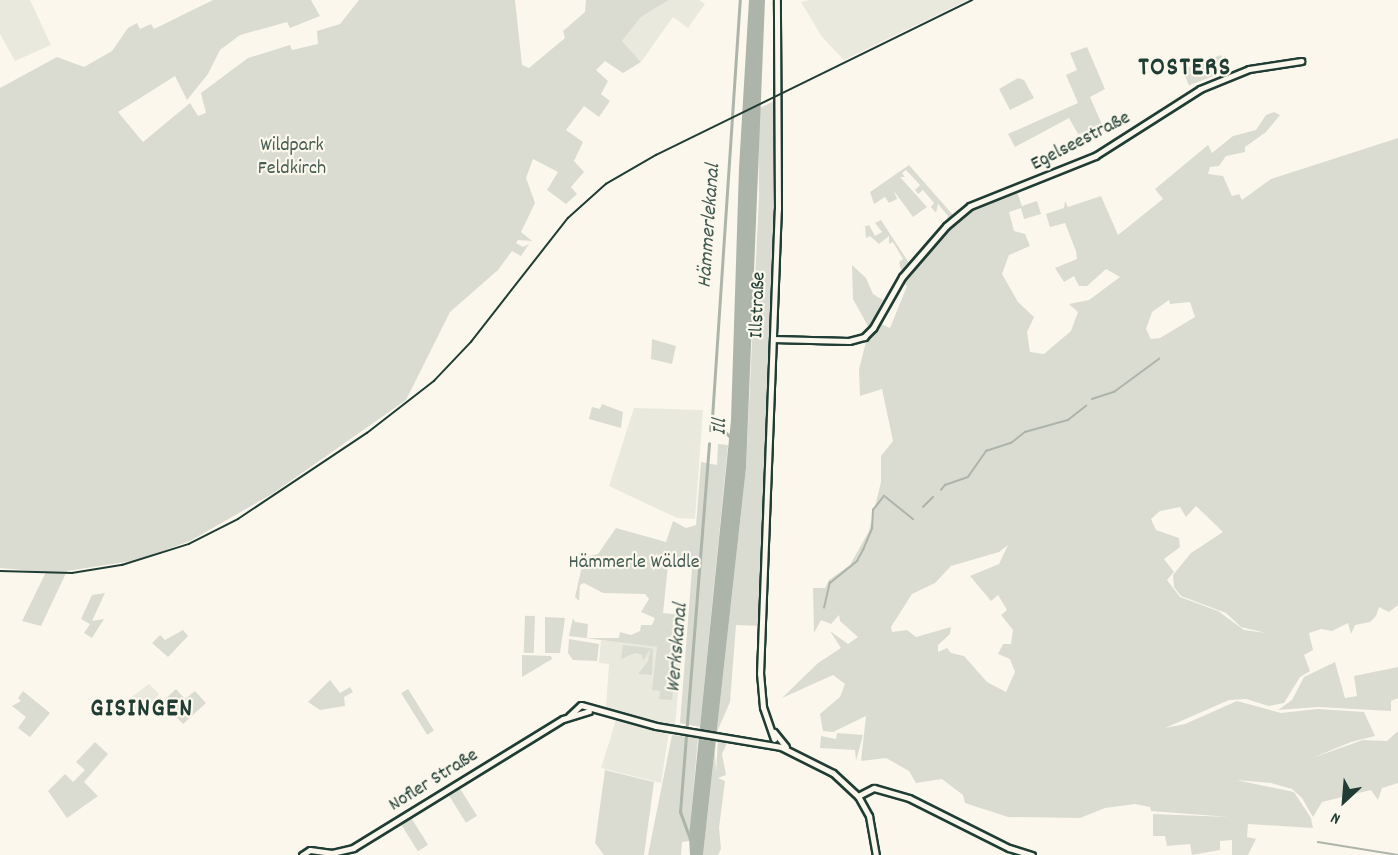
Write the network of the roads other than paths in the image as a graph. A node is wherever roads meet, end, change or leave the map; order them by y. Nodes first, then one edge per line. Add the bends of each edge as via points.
1 (777, 0) edge
2 (1301, 61) dead end
3 (772, 339) junction
4 (774, 741) junction
5 (782, 745) junction
6 (858, 796) junction
7 (302, 855) edge
8 (876, 855) edge
9 (1032, 855) edge

1 - 3 main road, Illstraße via 778,202
2 - 3 main road, Egelseestraße via 1260,67 1198,90 1095,156 970,206 946,226 902,277 868,334 849,341
3 - 4 main road, Illstraße via 760,692
4 - 5 main road
4 - 5 main road
4 - 7 main road, Nofler Straße via 765,745 580,710 351,849 332,854 310,850
5 - 6 main road via 832,773
6 - 8 main road via 868,811
6 - 9 main road via 874,788 909,798 1009,849

